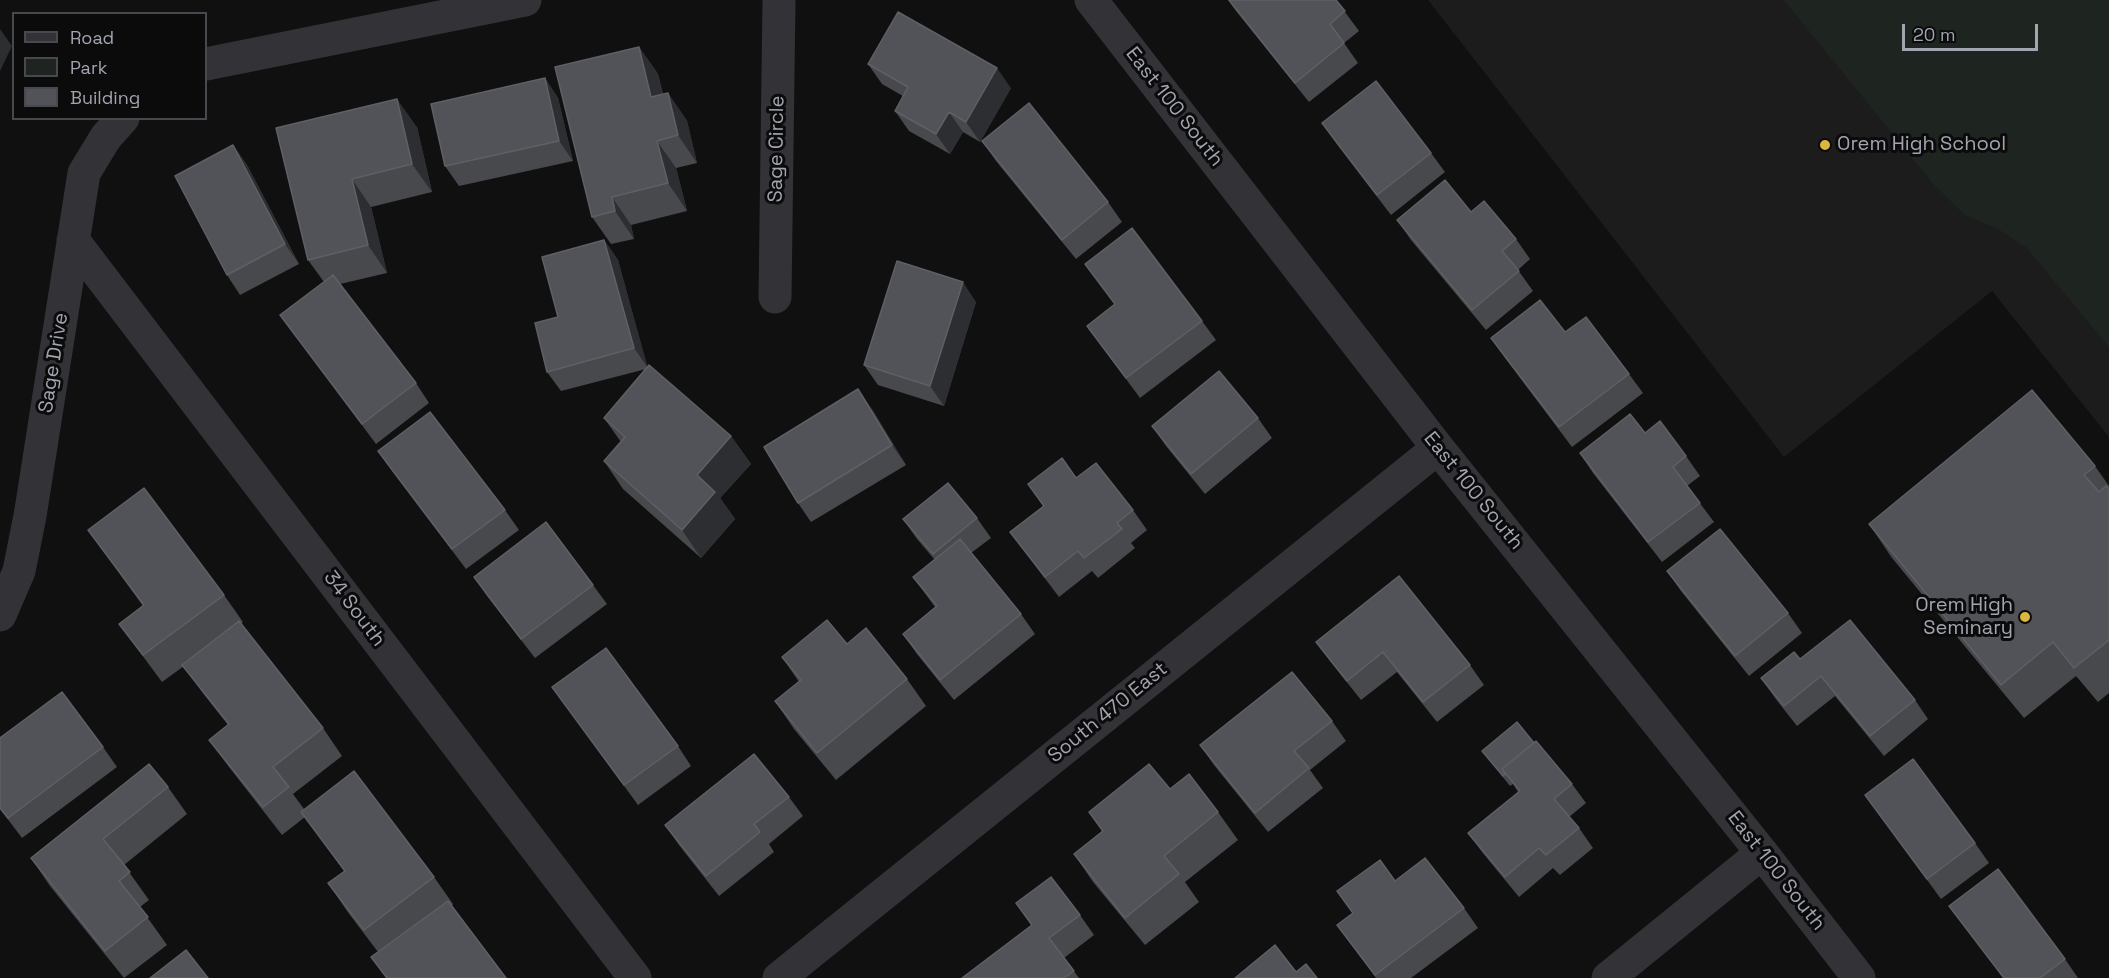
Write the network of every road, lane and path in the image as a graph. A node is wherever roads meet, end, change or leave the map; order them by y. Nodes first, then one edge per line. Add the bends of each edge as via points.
1 (525, 0) edge
2 (779, 0) edge
3 (1091, 0) edge
4 (207, 64) edge
5 (121, 120) edge
6 (73, 240) junction
7 (775, 297) dead end
8 (1438, 448) junction
9 (0, 615) edge
10 (1762, 853) junction
11 (635, 978) edge
12 (779, 978) edge
13 (1608, 978) edge
14 (1859, 978) edge

1 - 4 street
2 - 7 street, Sage Circle
3 - 8 street, East 100 South
5 - 6 street, Sage Drive via 84,173
6 - 9 street, Sage Drive via 19,571
6 - 11 street, 34 South
8 - 10 street, East 100 South
8 - 12 street, South 470 East
10 - 13 street
10 - 14 street, East 100 South

